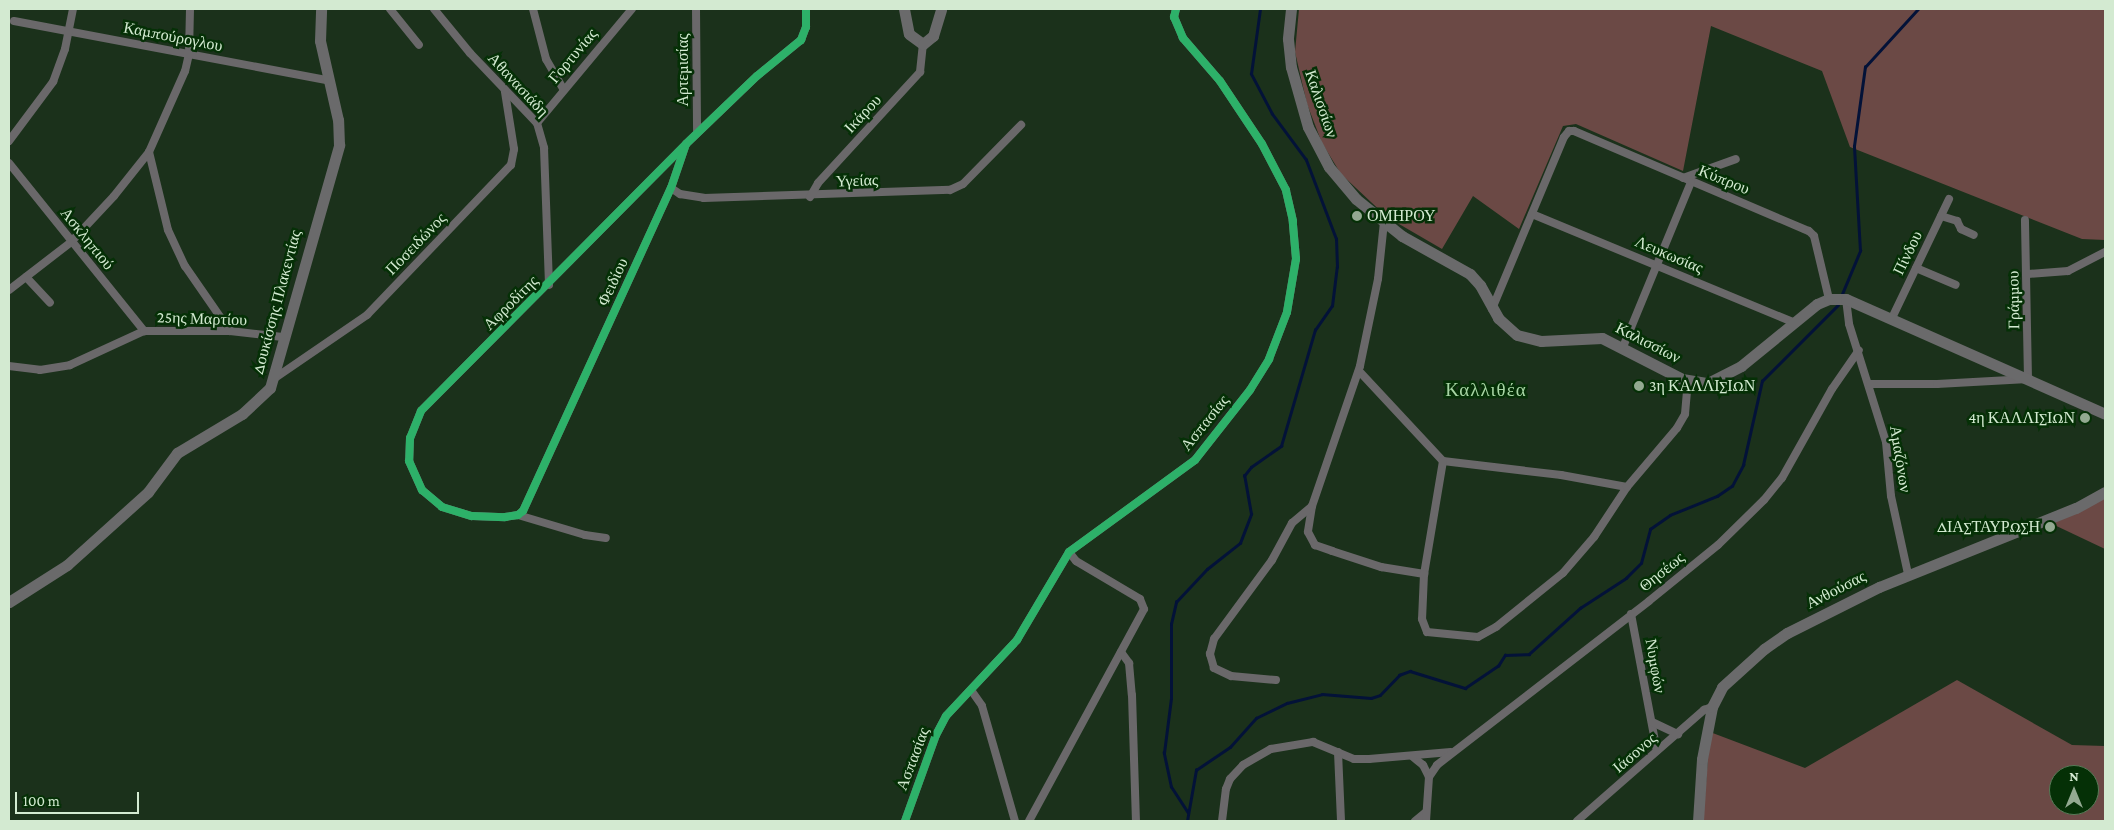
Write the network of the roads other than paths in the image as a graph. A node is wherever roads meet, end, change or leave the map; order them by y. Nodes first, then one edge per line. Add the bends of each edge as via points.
1 (73, 9) edge
2 (190, 9) edge
3 (321, 9) edge
4 (390, 9) edge
5 (434, 9) edge
6 (533, 9) edge
7 (632, 9) edge
8 (696, 9) edge
9 (806, 9) edge
10 (904, 9) edge
11 (941, 9) edge
12 (1176, 9) edge
13 (1291, 9) edge
14 (14, 21) dead end
15 (70, 32) junction
16 (923, 44) junction
17 (419, 45) dead end
18 (189, 54) junction
19 (327, 80) junction
20 (563, 89) junction
21 (505, 92) junction
22 (537, 123) junction
23 (1020, 125) dead end
24 (697, 131) junction
25 (9, 141) edge
26 (686, 144) junction
27 (149, 152) junction
28 (1736, 160) dead end
29 (9, 163) edge
30 (1683, 178) junction
31 (1691, 182) junction
32 (671, 188) junction
33 (810, 197) junction
34 (1949, 199) dead end
35 (1532, 214) junction
36 (1941, 216) junction
37 (2025, 220) dead end
38 (1384, 222) junction
39 (1974, 235) dead end
40 (71, 242) junction
41 (2105, 252) edge
42 (1658, 264) junction
43 (1916, 268) junction
44 (2028, 274) junction
45 (26, 277) junction
46 (549, 285) junction
47 (1956, 285) dead end
48 (9, 290) edge
49 (1829, 299) junction
50 (1846, 299) junction
51 (50, 303) dead end
52 (1492, 309) junction
53 (1892, 318) junction
54 (1795, 323) junction
55 (230, 331) junction
56 (144, 332) junction
57 (283, 337) junction
58 (1623, 347) junction
59 (1859, 350) junction
60 (9, 366) edge
61 (1359, 371) junction
62 (275, 378) junction
63 (2028, 379) junction
64 (1688, 382) junction
65 (1870, 384) junction
66 (2105, 414) edge
67 (1443, 461) junction
68 (1627, 487) junction
69 (2105, 492) edge
70 (1312, 506) junction
71 (518, 515) junction
72 (606, 538) dead end
73 (1069, 552) junction
74 (1424, 574) junction
75 (1908, 574) junction
76 (9, 602) edge
77 (1631, 614) junction
78 (1120, 652) junction
79 (1276, 680) dead end
80 (971, 690) junction
81 (1712, 708) junction
82 (1652, 722) junction
83 (1678, 734) junction
84 (1657, 751) junction
85 (1338, 752) junction
86 (1451, 752) junction
87 (1413, 757) junction
88 (1430, 777) junction
89 (1426, 812) junction
90 (905, 821) edge
91 (1015, 821) edge
92 (1029, 821) edge
93 (1136, 821) edge
94 (1222, 821) edge
95 (1341, 821) edge
96 (1415, 821) edge
97 (1426, 821) edge
98 (1577, 821) edge
99 (1698, 821) edge

1 - 15 street
2 - 18 street
3 - 19 main road, Δουκίσσης Πλακεντίας via 320,41
4 - 17 street
5 - 21 street, Αθανασιάδη
6 - 20 street via 546,59
7 - 20 street, Γορτυνίας
8 - 24 street, Αρτεμισίας
9 - 24 street, Φειδίου via 806,27 801,40
10 - 16 main road via 909,34
11 - 16 main road via 933,36
12 - 73 street, Ασπασίας via 1174,17 1183,38 1225,88 1262,144 1286,190 1296,239 1293,286 1282,327 1268,359 1212,441 1195,460
13 - 38 main road, Καλισσίων via 1288,47 1308,127 1341,184
14 - 15 street, Καμπούρογλου
15 - 18 street, Καμπούρογλου
15 - 25 street via 53,82
16 - 33 street, Ικάρου via 920,72 818,183
18 - 19 street, Καμπούρογλου
18 - 27 street via 179,89
19 - 57 main road, Δουκίσσης Πλακεντίας via 338,120 339,145
20 - 22 street, Γορτυνίας
21 - 22 street, Αθανασιάδη
21 - 62 street, Ποσειδώνος via 514,149 511,165 366,315
22 - 46 street, Αθανασιάδη via 544,148
23 - 33 street, Υγείας via 963,184 950,190
24 - 26 street, Φειδίου
26 - 32 street, Φειδίου
26 - 46 street, Αφροδίτης
27 - 40 street
27 - 55 street via 168,230 185,266
28 - 30 street
29 - 40 street, Ασκληπιού
30 - 31 street, Κύπρου
30 - 35 street, Κύπρου via 1569,131
31 - 42 street
31 - 49 street, Κύπρου via 1809,231 1814,236
32 - 33 street, Υγείας via 680,194 704,198
32 - 71 street, Φειδίου via 528,502
34 - 36 street, Πίνδου
35 - 42 street, Λευκωσίας
35 - 52 street
36 - 39 street via 1957,221 1961,228
36 - 43 street, Πίνδου
37 - 44 street, Γράμμου
38 - 52 main road, Καλισσίων via 1415,245 1470,274 1480,285
38 - 61 street via 1378,279
40 - 45 street
40 - 56 street, Ασκληπιού
41 - 44 street via 2068,271
42 - 54 street, Λευκωσίας
42 - 58 street
43 - 47 street
43 - 53 street, Πίνδου
44 - 63 street, Γράμμου
45 - 48 street
45 - 51 street
46 - 71 street, Αφροδίτης via 421,410 410,438 413,475 431,499 453,512 472,516
49 - 50 main road
49 - 54 main road, Καλισσίων via 1817,304
50 - 53 main road
50 - 59 street via 1849,324
52 - 58 main road, Καλισσίων via 1506,328 1526,338 1593,337
53 - 63 main road
54 - 64 main road, Καλισσίων via 1722,378 1708,383
55 - 56 street, 25ης Μαρτίου
55 - 57 street, 25ης Μαρτίου
56 - 60 street, 25ης Μαρτίου via 70,365 40,370
57 - 62 main road, Δουκίσσης Πλακεντίας
58 - 64 main road, Καλισσίων
59 - 65 street, Αμαζόνων
59 - 77 street, Θησέως via 1832,390 1782,478 1764,500 1718,545
61 - 67 street
61 - 70 street
62 - 76 main road, Δουκίσσης Πλακεντίας via 262,398 252,406 172,458 148,492 72,561
63 - 65 street
63 - 66 main road
64 - 68 street via 1685,414 1677,428
65 - 75 street, Αμαζόνων via 1886,442 1891,496
67 - 68 street via 1561,475
67 - 74 street
68 - 74 street via 1594,537 1563,573 1496,628 1478,637 1426,632 1422,619
69 - 75 main road, Ανθούσας via 2076,508
70 - 74 street via 1308,532 1315,545 1381,567
70 - 79 street via 1292,523 1272,560 1214,639 1210,654 1214,668 1231,676
71 - 72 street
73 - 78 street via 1076,561 1143,603 1144,609
73 - 80 street, Ασπασίας via 1017,640
75 - 81 main road, Ανθούσας via 1846,602 1771,643 1726,683
77 - 82 street, Νυμφών
77 - 86 street, Θησέως
78 - 92 street
78 - 93 street via 1129,663
80 - 90 street, Ασπασίας via 958,701 936,735
80 - 91 street via 982,706
81 - 83 street, Ιάσονος via 1704,710
81 - 99 main road, Ανθούσας via 1702,760
82 - 83 street
82 - 84 street, Νυμφών
83 - 84 street, Ιάσονος
84 - 98 street, Ιάσονος
85 - 87 street via 1354,759
85 - 94 street via 1330,747 1304,742 1258,755 1230,779
85 - 95 street
86 - 87 street
86 - 88 street, Θησέως via 1433,769
87 - 88 street
88 - 89 street
89 - 96 street
89 - 97 street

